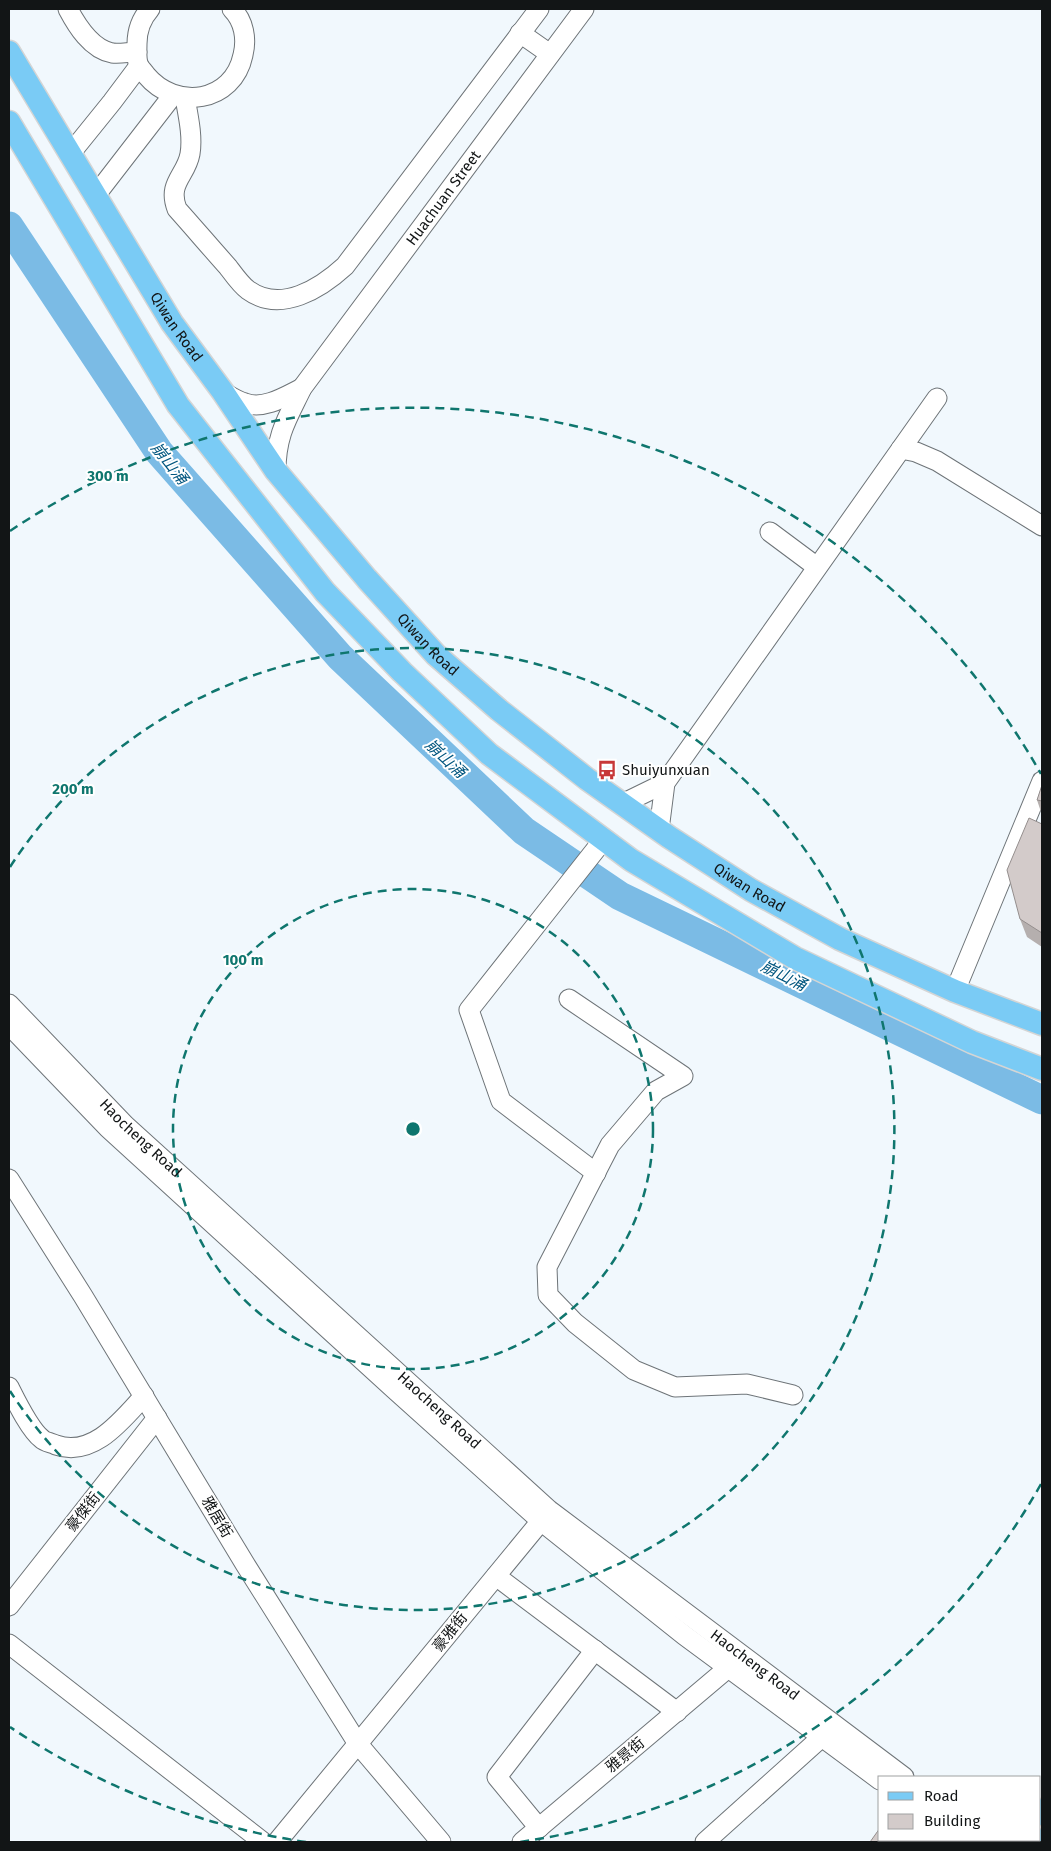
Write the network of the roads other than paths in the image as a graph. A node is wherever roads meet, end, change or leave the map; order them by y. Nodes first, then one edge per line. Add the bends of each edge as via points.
1 (68, 9) edge
2 (150, 9) edge
3 (232, 9) edge
4 (539, 9) edge
5 (584, 9) edge
6 (520, 33) junction
7 (9, 52) edge
8 (550, 54) junction
9 (138, 59) junction
10 (179, 97) junction
11 (9, 122) edge
12 (70, 154) junction
13 (95, 196) junction
14 (302, 388) junction
15 (223, 392) junction
16 (937, 398) dead end
17 (901, 449) junction
18 (276, 471) junction
19 (1042, 526) edge
20 (770, 532) dead end
21 (817, 567) junction
22 (1042, 781) edge
23 (665, 783) junction
24 (622, 804) junction
25 (659, 830) junction
26 (597, 848) junction
27 (955, 991) junction
28 (568, 999) dead end
29 (9, 1004) edge
30 (1042, 1024) edge
31 (9, 1025) edge
32 (1042, 1069) edge
33 (596, 1173) junction
34 (9, 1179) edge
35 (9, 1387) edge
36 (144, 1396) junction
37 (793, 1396) dead end
38 (157, 1418) junction
39 (541, 1521) junction
40 (496, 1576) junction
41 (9, 1606) edge
42 (9, 1644) edge
43 (594, 1650) junction
44 (728, 1668) junction
45 (677, 1712) junction
46 (823, 1736) junction
47 (358, 1744) junction
48 (903, 1776) edge
49 (878, 1778) edge
50 (540, 1828) junction
51 (263, 1842) edge
52 (277, 1842) edge
53 (441, 1842) edge
54 (522, 1842) edge
55 (705, 1842) edge

1 - 9 street via 82,32 102,50
2 - 9 street via 137,33
3 - 10 street via 244,29 242,64 219,90 203,97
4 - 6 street
5 - 8 street, Huachuan Street
6 - 8 street
6 - 10 street via 345,266 316,287 288,299 268,299 248,290 177,209 173,200 174,187 190,153 189,126
7 - 12 main road, Qiwan Road
8 - 14 street, Huachuan Street
9 - 10 street via 154,84
9 - 12 street
10 - 13 street
11 - 26 main road via 178,405 325,592 402,672 489,754
12 - 13 main road, Qiwan Road
13 - 15 main road, Qiwan Road via 172,323
14 - 15 street, Huachuan Street via 281,399 252,405
14 - 18 street, Huachuan Street via 280,434
15 - 18 main road, Qiwan Road
16 - 17 street
17 - 19 street via 937,462
17 - 21 street
18 - 24 main road, Qiwan Road via 366,579 436,655 499,710
20 - 21 street
21 - 23 street
22 - 27 street
23 - 24 street
23 - 25 street
24 - 25 main road, Qiwan Road
25 - 27 main road, Qiwan Road via 751,890 840,939
26 - 32 main road via 631,860 795,958 972,1042
26 - 33 street via 469,1010 501,1101
27 - 30 main road, Qiwan Road
28 - 33 street via 683,1076 656,1091 610,1145
29 - 48 street, Haocheng Road via 124,1125 549,1510
31 - 39 street, Haocheng Road via 108,1128
33 - 37 street via 547,1267 548,1295 576,1323 634,1370 675,1387 746,1384
34 - 36 street, 雅居街
35 - 36 street via 20,1410 42,1439 62,1447 85,1447 114,1428
36 - 38 street, 雅居街
38 - 41 street, 豪傑街
38 - 47 street, 雅居街
39 - 40 street, 豪雅街
39 - 44 street, Haocheng Road
40 - 43 street
40 - 47 street, 豪雅街
42 - 51 street
43 - 45 street
43 - 50 street via 497,1777
44 - 45 street, 雅景街
44 - 46 street, Haocheng Road
45 - 50 street, 雅景街
46 - 49 street, Haocheng Road
46 - 55 street
47 - 52 street
47 - 53 street, 雅居街
50 - 54 street, 雅景街

